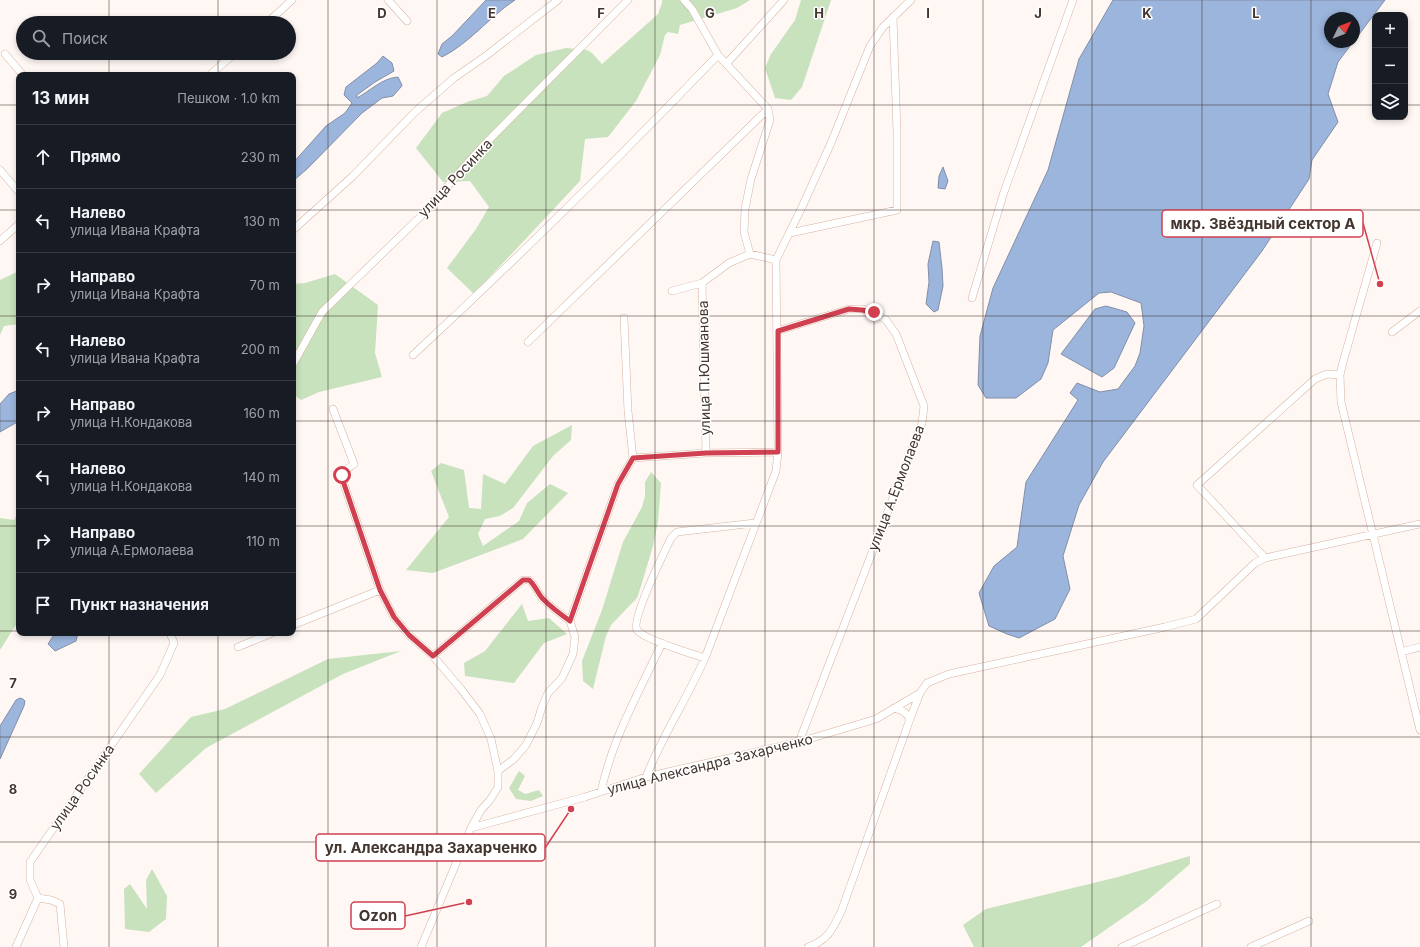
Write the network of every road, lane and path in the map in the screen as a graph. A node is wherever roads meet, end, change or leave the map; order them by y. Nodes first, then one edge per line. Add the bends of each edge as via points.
1 (388, 0) edge
2 (558, 0) edge
3 (628, 0) edge
4 (684, 0) edge
5 (784, 0) edge
6 (911, 0) edge
7 (1073, 0) edge
8 (287, 2) edge
9 (274, 16) edge
10 (893, 17) junction
11 (407, 21) dead end
12 (5, 54) dead end
13 (718, 55) junction
14 (227, 60) edge
15 (727, 63) junction
16 (21, 72) edge
17 (213, 72) edge
18 (768, 109) junction
19 (0, 170) edge
20 (16, 189) edge
21 (16, 227) edge
22 (296, 227) edge
23 (790, 233) junction
24 (0, 241) edge
25 (1377, 243) dead end
26 (750, 254) junction
27 (776, 260) junction
28 (702, 283) junction
29 (672, 291) dead end
30 (972, 298) dead end
31 (1420, 311) edge
32 (624, 318) dead end
33 (778, 331) junction
34 (1392, 332) dead end
35 (528, 342) dead end
36 (413, 355) dead end
37 (296, 359) edge
38 (1340, 375) junction
39 (333, 409) dead end
40 (778, 452) junction
41 (706, 453) junction
42 (633, 458) junction
43 (755, 523) junction
44 (1420, 524) edge
45 (1373, 535) junction
46 (1265, 558) junction
47 (380, 590) junction
48 (570, 621) junction
49 (296, 624) edge
50 (171, 636) edge
51 (265, 636) edge
52 (662, 643) junction
53 (238, 647) dead end
54 (1420, 647) edge
55 (1401, 652) junction
56 (433, 656) junction
57 (705, 658) junction
58 (920, 693) junction
59 (1417, 706) edge
60 (894, 708) junction
61 (910, 718) junction
62 (1420, 730) edge
63 (799, 742) junction
64 (498, 771) junction
65 (646, 777) junction
66 (601, 792) junction
67 (471, 828) junction
68 (38, 898) junction
69 (1217, 904) dead end
70 (1309, 921) dead end
71 (16, 947) edge
72 (64, 947) edge
73 (421, 947) edge
74 (808, 947) edge
75 (1122, 947) edge
76 (1251, 947) edge

1 - 11 street
2 - 22 street via 454,78 420,107 353,176
3 - 37 street, улица Росинка via 482,147 421,216 322,312
4 - 13 street via 692,9
5 - 15 street
6 - 10 street
7 - 30 street via 1004,192
8 - 9 street
10 - 23 street via 870,46 831,144
10 - 23 street via 897,210
12 - 16 street
13 - 15 street
13 - 36 street via 575,200
14 - 17 street
15 - 18 street
18 - 26 street via 770,120 751,179 745,209 744,232
18 - 35 street
19 - 20 street
21 - 24 street
23 - 27 street
25 - 38 street
26 - 27 street
26 - 28 street via 729,263
27 - 33 street
28 - 29 street
28 - 41 street, улица П.Юшманова
31 - 34 street
32 - 42 street
33 - 40 street
33 - 63 street, улица А.Ермолаева via 849,309 874,312 886,320 896,334 924,406 922,423
38 - 45 street via 1341,402
38 - 46 street via 1327,374 1315,379 1197,485
39 - 47 street via 354,464 345,471 342,478
40 - 41 street
40 - 43 street via 776,471
41 - 42 street
42 - 48 street via 618,484
43 - 52 street via 677,532 671,538 647,590 636,623 636,629 641,634
43 - 57 street
44 - 45 street
45 - 46 street
45 - 55 street
46 - 58 street via 1255,563 1196,619 949,674 927,683
47 - 49 street
47 - 56 street via 394,617 409,635
48 - 56 street via 550,606 534,584 529,580 523,580
48 - 64 street via 575,637 573,654 562,678 548,693 526,744 514,760
50 - 68 street, улица Росинка via 174,643 160,675 30,862 30,880
51 - 53 street
52 - 57 street
52 - 66 street via 619,732 605,770
54 - 55 street
55 - 59 street
56 - 64 street via 480,714 491,738
57 - 65 street
58 - 60 street, улица Александра Захарченко
58 - 61 street
59 - 62 street
60 - 61 street via 906,713
60 - 63 street, улица Александра Захарченко via 876,719
61 - 74 street via 841,912 823,940
63 - 65 street, улица Александра Захарченко
64 - 67 street via 498,787
65 - 66 street, улица Александра Захарченко
66 - 67 street, улица Александра Захарченко
67 - 73 street
68 - 71 street
68 - 72 street via 60,904
69 - 75 street
70 - 76 street

